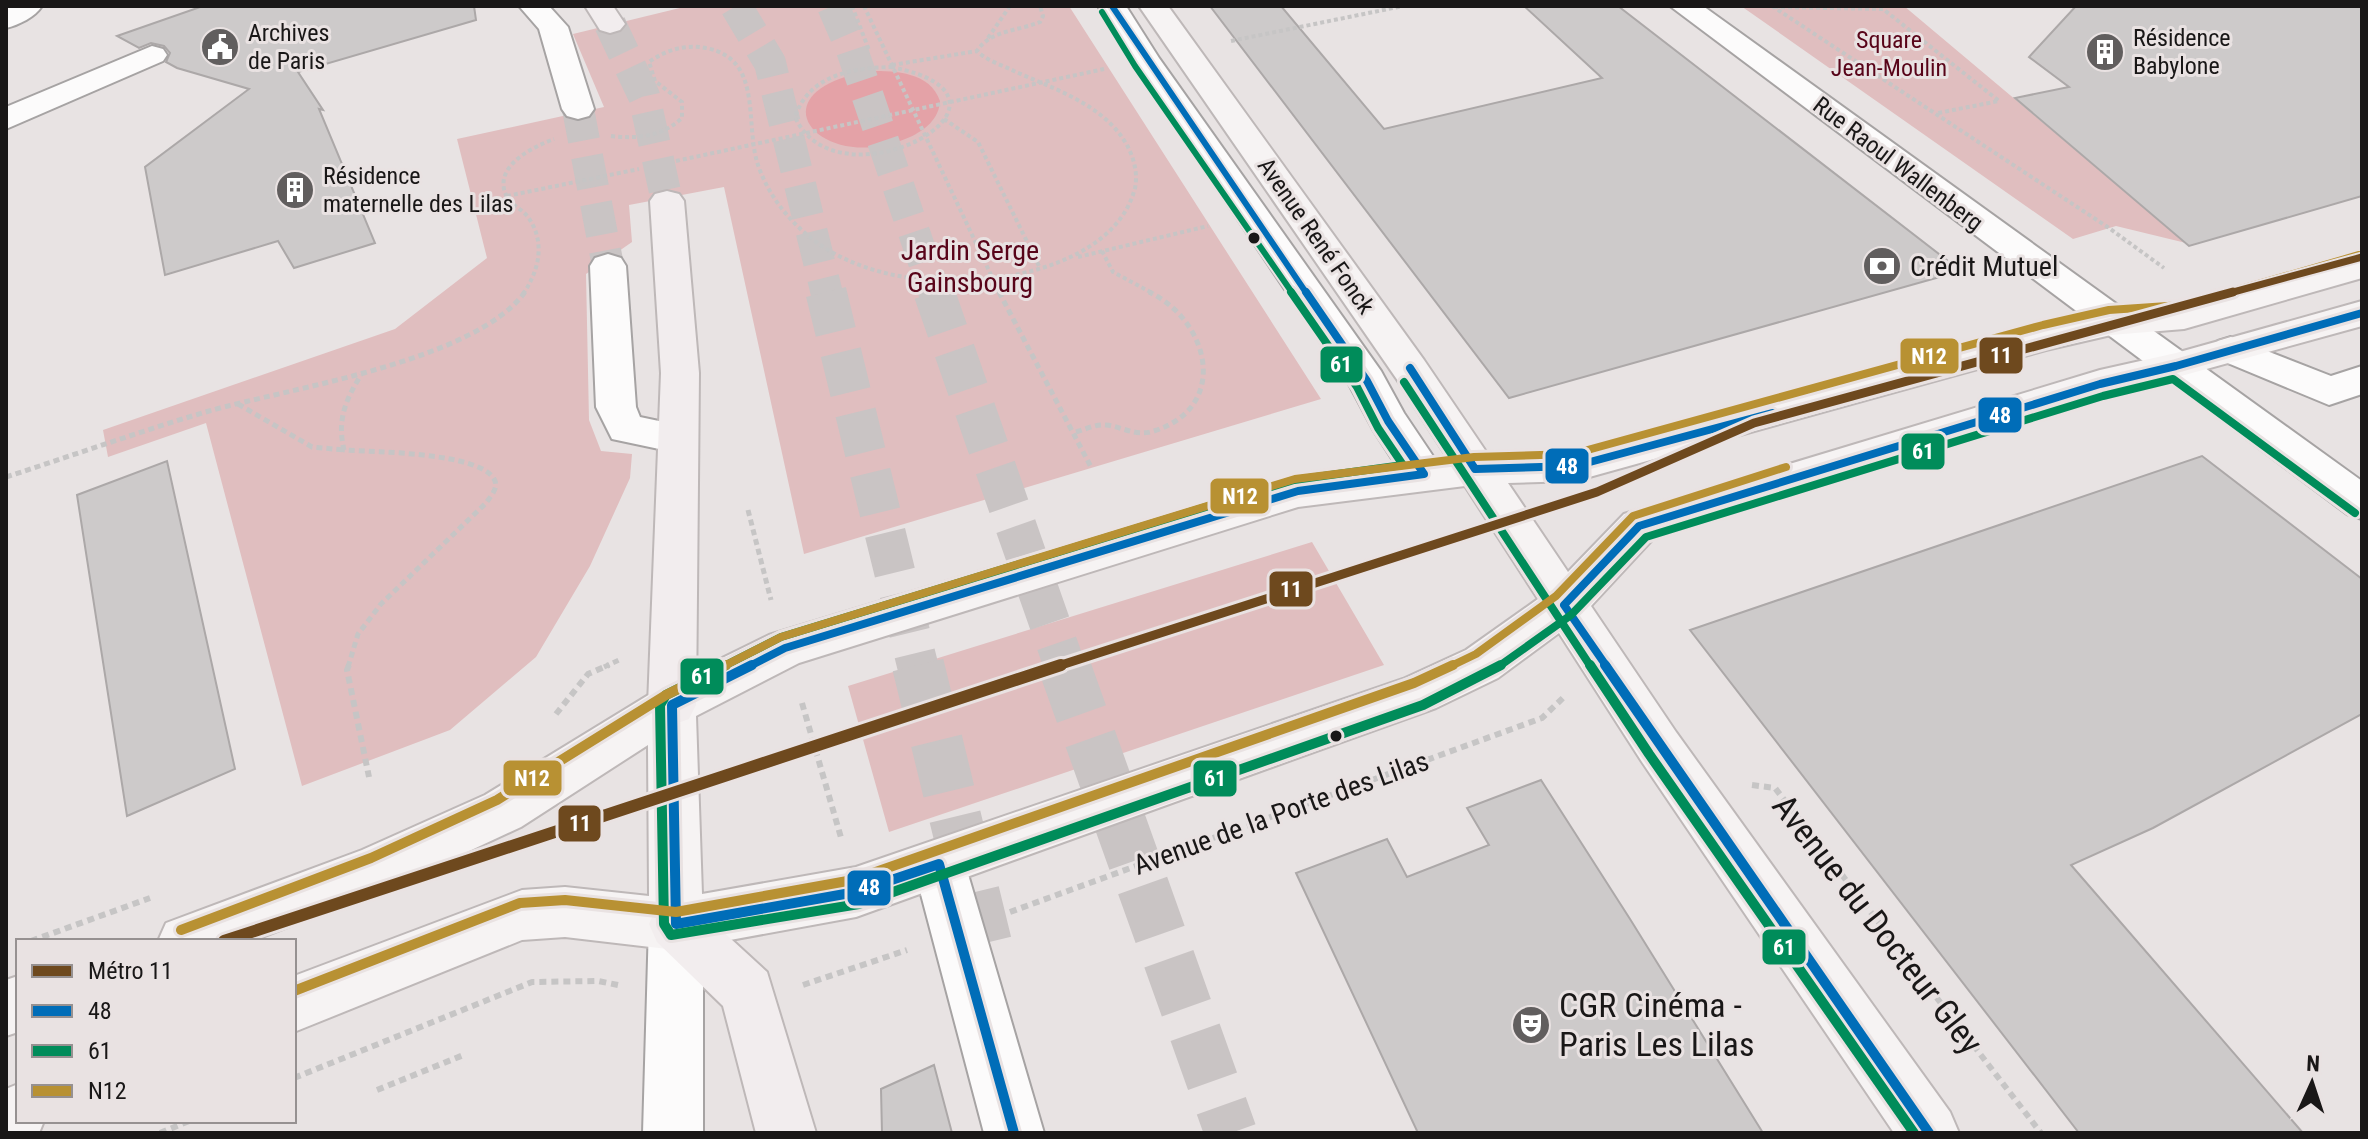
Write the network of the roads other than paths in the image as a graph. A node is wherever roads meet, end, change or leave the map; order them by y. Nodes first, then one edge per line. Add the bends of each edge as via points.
1 (28, 6) edge
2 (533, 6) edge
3 (1112, 6) edge
4 (1153, 6) edge
5 (1684, 6) edge
6 (6, 19) edge
7 (152, 55) dead end
8 (578, 109) tunnel mouth
9 (6, 119) edge
10 (667, 201) tunnel mouth
11 (608, 266) tunnel mouth
12 (2362, 266) edge
13 (2362, 313) edge
14 (2111, 322) junction
15 (2231, 350) junction
16 (2176, 366) junction
17 (2362, 380) edge
18 (678, 438) junction
19 (1475, 469) junction
20 (1424, 474) junction
21 (2362, 503) edge
22 (1564, 605) junction
23 (672, 705) junction
24 (939, 864) junction
25 (676, 924) junction
26 (190, 939) edge
27 (296, 1003) edge
28 (673, 1133) edge
29 (786, 1133) edge
30 (1014, 1133) edge
31 (1929, 1133) edge

1 - 6 street
2 - 8 street via 553,27
3 - 20 street, Avenue René Fonck via 1367,381
4 - 19 main road, Avenue René Fonck
5 - 14 street, Rue Raoul Wallenberg
7 - 9 street
10 - 18 highway via 680,373
11 - 18 street via 616,407 626,429
12 - 14 main road via 2184,317
13 - 15 main road
14 - 16 street, Rue Raoul Wallenberg
14 - 19 main road via 1575,466
15 - 16 main road
15 - 17 street via 2329,391
16 - 21 street, Rue Raoul Wallenberg
16 - 22 main road via 2100,384 1639,526
18 - 23 highway
19 - 20 main road
19 - 22 main road, Avenue René Fonck
20 - 23 main road via 1298,491 785,648
22 - 24 main road via 1482,664 1419,694
22 - 31 main road
23 - 25 main road
23 - 26 main road via 503,811 376,869
24 - 25 main road via 856,892
24 - 30 street
25 - 27 main road via 565,912 522,915
25 - 28 street
25 - 29 highway via 747,991

